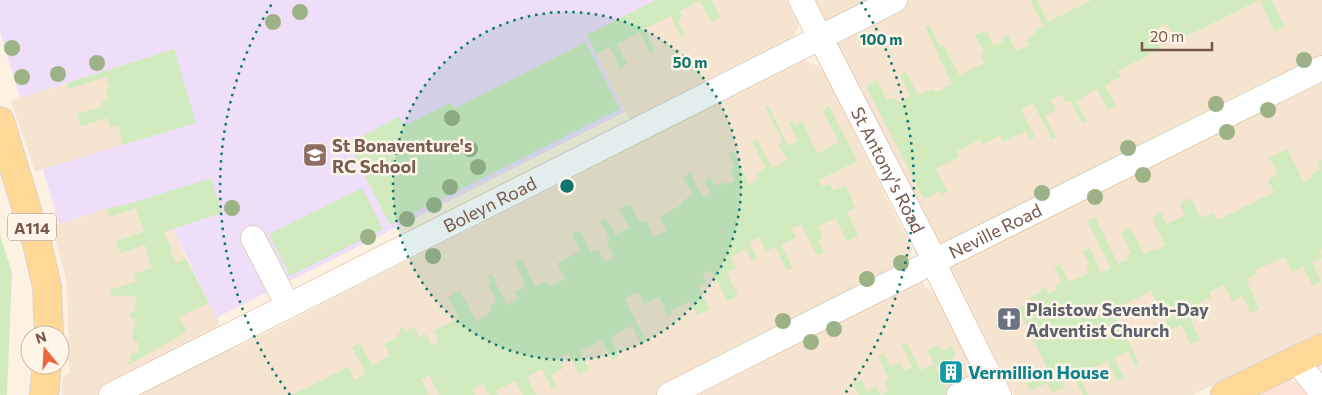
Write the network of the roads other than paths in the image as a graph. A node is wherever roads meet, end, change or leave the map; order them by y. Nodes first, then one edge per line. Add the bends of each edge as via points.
1 (801, 0) edge
2 (895, 0) edge
3 (820, 38) junction
4 (1322, 68) edge
5 (0, 121) edge
6 (253, 238) dead end
7 (935, 261) junction
8 (288, 306) junction
9 (49, 325) edge
10 (1322, 348) edge
11 (1296, 360) junction
12 (46, 375) edge
13 (995, 387) edge
14 (1322, 393) edge
15 (44, 395) edge
16 (111, 395) edge
17 (669, 395) edge
18 (959, 395) edge
19 (1226, 395) edge

1 - 3 street, St Antony's Road
2 - 3 street, Boleyn Road
3 - 7 street, St Antony's Road
3 - 8 street, Boleyn Road
4 - 7 street, Neville Road
5 - 9 main road, A114 via 41,260 47,287
6 - 8 street
7 - 13 street, St Antony's Road
7 - 17 street, Neville Road
8 - 16 street, Boleyn Road
10 - 11 main road
11 - 14 street
11 - 19 main road
12 - 15 main road
13 - 18 street

